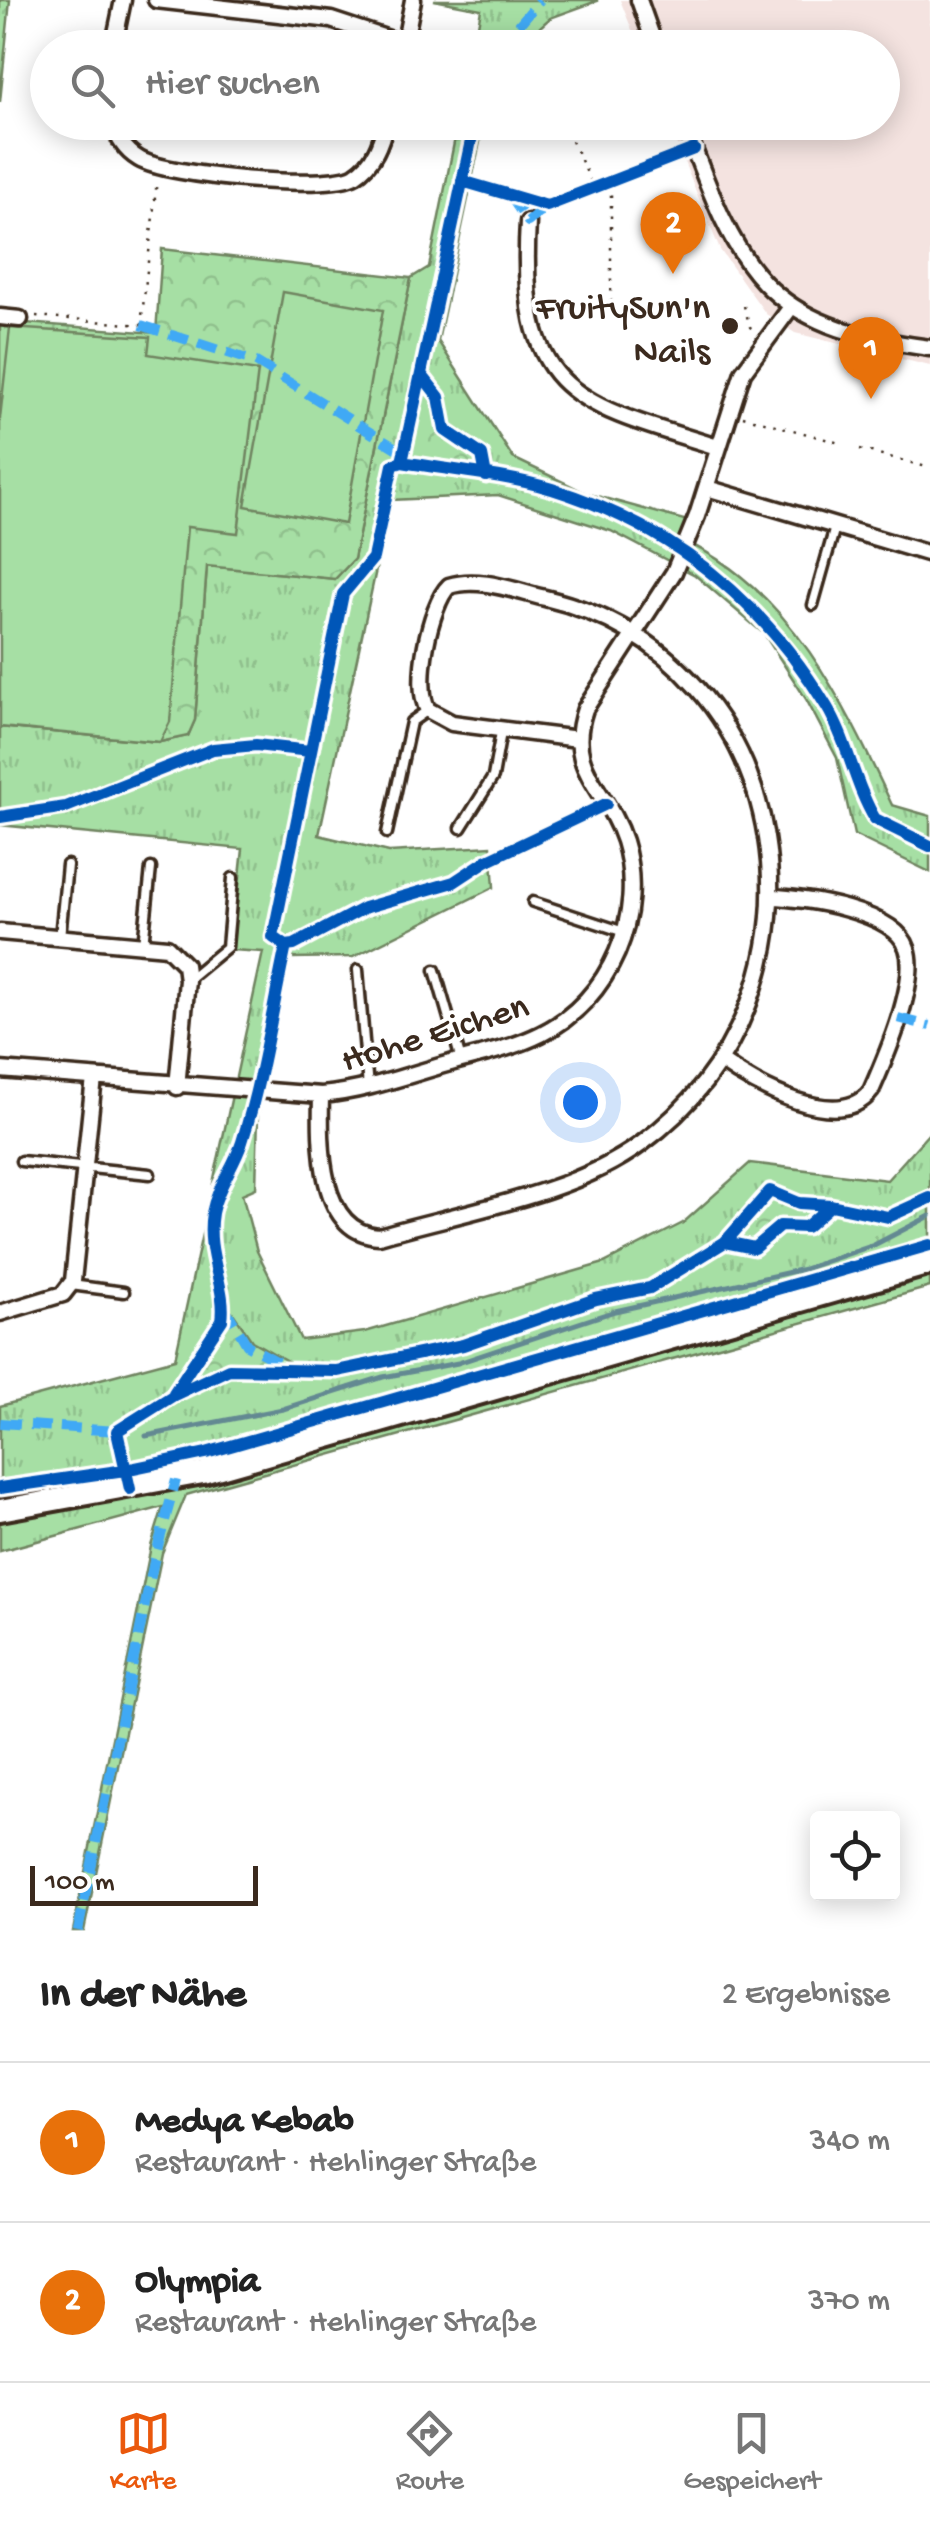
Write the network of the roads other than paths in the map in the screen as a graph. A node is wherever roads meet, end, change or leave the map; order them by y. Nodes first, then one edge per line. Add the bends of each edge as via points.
1 (122, 0) edge
2 (156, 0) edge
3 (413, 0) edge
4 (638, 0) edge
5 (116, 30) edge
6 (360, 30) edge
7 (410, 30) edge
8 (649, 30) edge
9 (122, 140) edge
10 (381, 140) edge
11 (691, 140) edge
12 (528, 222) dead end
13 (791, 307) junction
14 (0, 318) edge
15 (20, 320) road end
16 (930, 348) edge
17 (718, 447) junction
18 (706, 488) junction
19 (836, 523) junction
20 (930, 554) edge
21 (814, 605) dead end
22 (632, 636) junction
23 (428, 710) junction
24 (501, 732) junction
25 (578, 739) junction
26 (461, 828) dead end
27 (388, 833) dead end
28 (67, 865) dead end
29 (151, 868) dead end
30 (233, 878) dead end
31 (772, 897) junction
32 (533, 902) dead end
33 (0, 932) edge
34 (625, 933) junction
35 (60, 938) junction
36 (143, 945) junction
37 (358, 970) dead end
38 (435, 970) dead end
39 (187, 980) junction
40 (461, 1060) junction
41 (722, 1062) junction
42 (0, 1070) edge
43 (94, 1078) junction
44 (178, 1087) junction
45 (368, 1088) junction
46 (322, 1096) junction
47 (20, 1161) dead end
48 (84, 1168) junction
49 (150, 1174) dead end
50 (930, 1264) edge
51 (71, 1285) junction
52 (124, 1292) dead end
53 (0, 1313) edge
54 (0, 1510) edge

1 - 5 street
2 - 6 street via 330,20
3 - 7 street
4 - 8 street
9 - 10 street via 129,152 159,167 294,183 335,182 367,165
11 - 13 street via 728,231 754,272
12 - 17 street via 530,324 563,382 598,408
13 - 16 street via 840,331
13 - 17 street via 743,372
14 - 15 street
17 - 18 street
18 - 19 street
18 - 22 street via 679,562
19 - 20 street
19 - 21 lane
22 - 23 street via 560,602 474,582 450,586 437,602 420,681
22 - 25 street via 585,709
22 - 31 street via 687,680 740,756 760,808
23 - 24 street via 452,723
23 - 27 lane via 412,722
24 - 25 street
24 - 26 lane via 493,777
25 - 34 street, Hohe Eichen via 582,766 627,852
28 - 35 lane
29 - 36 lane
30 - 39 lane via 227,947
31 - 41 street via 758,986
31 - 41 street via 840,906 901,938 909,965 894,1032 870,1091 848,1106 778,1097
32 - 34 lane
33 - 35 street
34 - 40 street, Hohe Eichen via 608,974 561,1023 527,1041
35 - 36 street
36 - 39 street via 178,954
37 - 45 lane
38 - 40 lane
39 - 44 street
40 - 45 street, Hohe Eichen
41 - 46 street via 671,1121 603,1167 379,1236 353,1231 338,1214 327,1174
42 - 43 street, Hohe Eichen
43 - 44 street, Hohe Eichen
43 - 48 street
44 - 46 street, Hohe Eichen
45 - 46 street, Hohe Eichen
47 - 48 lane
48 - 49 lane
48 - 51 street
50 - 54 street via 190,1477
51 - 52 lane
51 - 53 street via 62,1294

